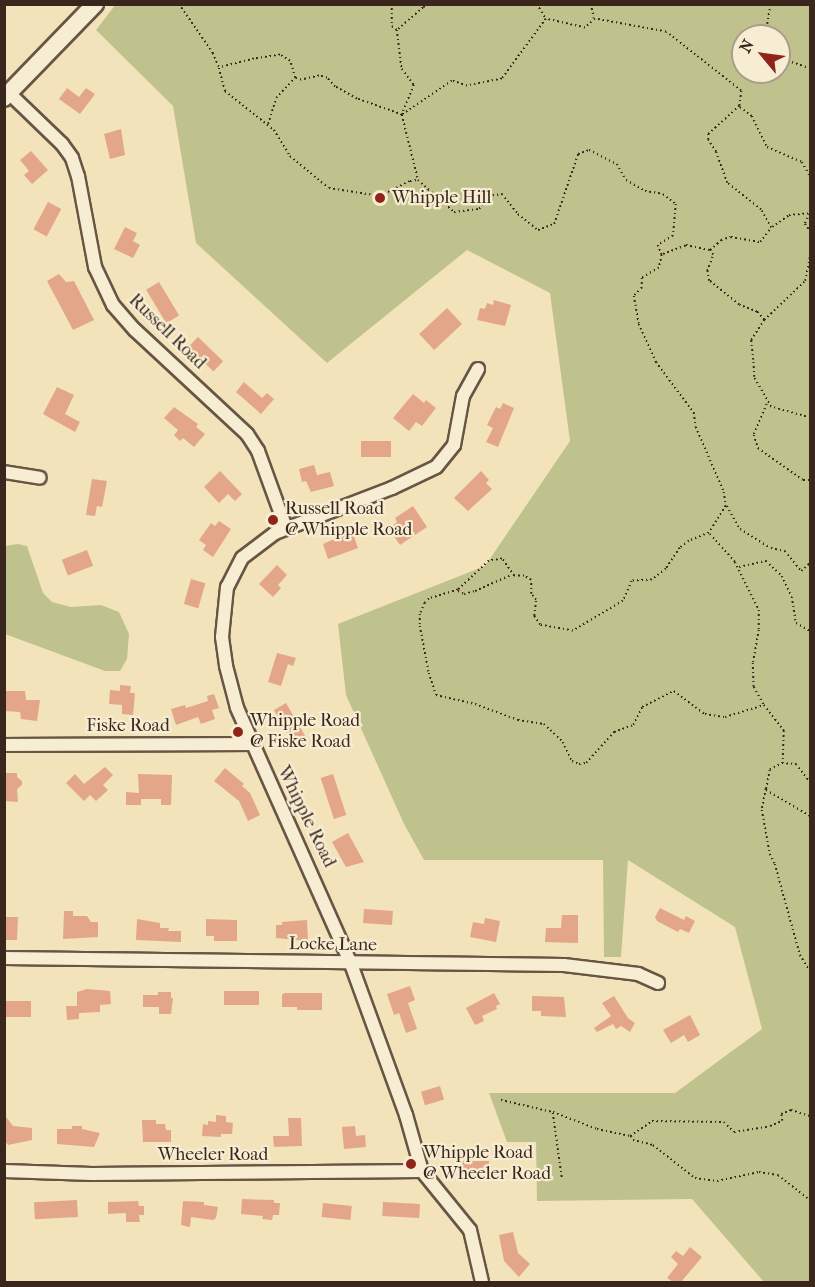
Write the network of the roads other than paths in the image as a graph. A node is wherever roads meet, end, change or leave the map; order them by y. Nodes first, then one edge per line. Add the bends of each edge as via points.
1 (95, 4) edge
2 (7, 95) edge
3 (478, 369) dead end
4 (4, 472) edge
5 (40, 478) dead end
6 (286, 528) junction
7 (252, 744) junction
8 (4, 745) edge
9 (4, 958) edge
10 (351, 964) junction
11 (658, 983) dead end
12 (4, 1171) edge
13 (422, 1172) junction
14 (482, 1282) edge

1 - 2 street
2 - 6 street, Russell Road via 62,144 72,158 95,267 113,305 128,324 247,434 258,451
3 - 6 street, Whipple Road via 463,396 454,445 436,467
4 - 5 street
6 - 7 street, Whipple Road via 262,540 242,558 232,573 225,596 222,637 226,666
7 - 8 street, Fiske Road
7 - 10 street, Whipple Road via 313,872
9 - 10 street, Locke Lane
10 - 11 street, Locke Lane via 564,965 638,974
10 - 13 street, Whipple Road via 406,1115
12 - 13 street, Wheeler Road
13 - 14 street, Whipple Road via 470,1230

